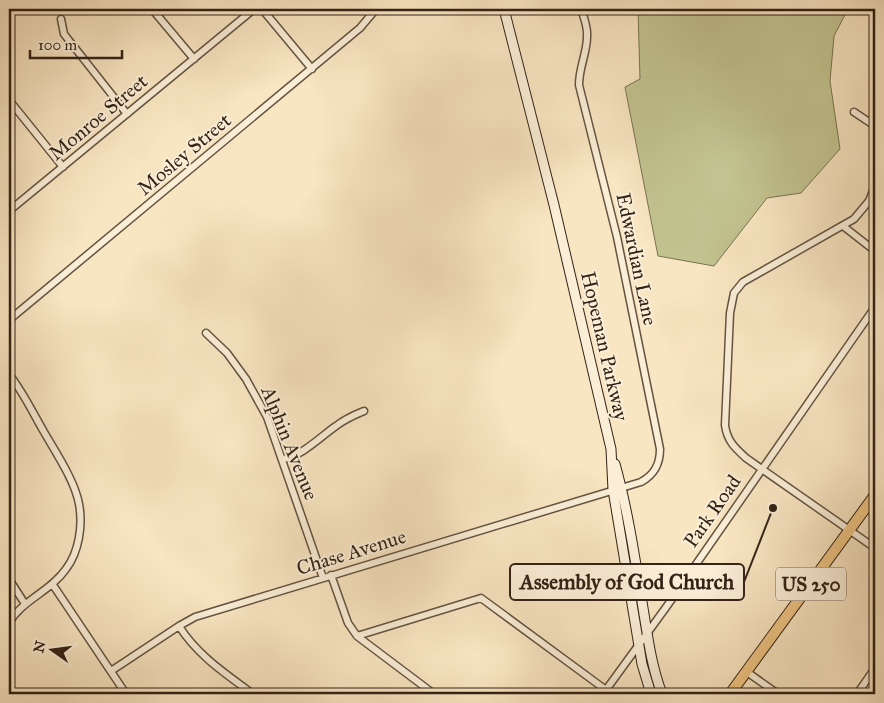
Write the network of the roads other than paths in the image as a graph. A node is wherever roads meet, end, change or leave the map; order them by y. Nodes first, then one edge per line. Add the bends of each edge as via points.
1 (152, 9) edge
2 (254, 9) edge
3 (262, 9) edge
4 (376, 9) edge
5 (504, 9) edge
6 (582, 9) edge
7 (61, 19) dead end
8 (194, 59) junction
9 (312, 69) junction
10 (9, 100) edge
11 (854, 112) dead end
12 (127, 114) junction
13 (875, 126) edge
14 (875, 134) edge
15 (875, 140) edge
16 (63, 167) junction
17 (875, 186) edge
18 (9, 211) edge
19 (843, 226) junction
20 (875, 250) edge
21 (875, 307) edge
22 (869, 316) junction
23 (9, 320) edge
24 (875, 320) edge
25 (206, 333) dead end
26 (9, 374) edge
27 (364, 411) dead end
28 (283, 459) junction
29 (762, 469) junction
30 (617, 489) junction
31 (875, 495) edge
32 (850, 530) junction
33 (875, 548) edge
34 (331, 575) junction
35 (323, 578) junction
36 (9, 579) edge
37 (53, 585) junction
38 (26, 604) junction
39 (9, 623) edge
40 (179, 626) junction
41 (647, 633) junction
42 (357, 636) junction
43 (638, 644) junction
44 (875, 668) edge
45 (111, 672) junction
46 (747, 672) junction
47 (604, 692) edge
48 (126, 694) edge
49 (253, 694) edge
50 (434, 694) edge
51 (651, 694) edge
52 (662, 694) edge
53 (730, 694) edge
54 (778, 694) edge
55 (857, 694) edge

1 - 8 street
2 - 8 street, Monroe Street
3 - 9 street
4 - 9 street, Mosley Street via 360,28
5 - 30 main road, Hopeman Parkway via 595,376
6 - 30 street, Edwardian Lane via 587,36 580,85 617,237 660,449 659,464 650,476
7 - 12 street via 64,34
8 - 12 street, Monroe Street
9 - 23 street, Mosley Street
10 - 16 street
11 - 13 street
12 - 16 street, Monroe Street
14 - 15 street
16 - 18 street, Monroe Street
17 - 19 street via 865,207
19 - 20 street
19 - 29 street via 756,273 734,293 730,313 726,432 733,447
21 - 22 street, Park Road
22 - 24 street
22 - 29 street, Park Road
25 - 28 street, Alphin Avenue via 227,353 253,390
26 - 37 street via 66,469 79,503 80,530 76,549 67,568
27 - 28 street via 337,424 290,458
28 - 35 street, Alphin Avenue
29 - 32 street
29 - 41 street, Park Road
30 - 34 street, Chase Avenue
30 - 41 main road via 632,537
30 - 43 main road
31 - 32 main road, US 250
32 - 33 street
32 - 46 main road, US 250
34 - 35 street, Chase Avenue
34 - 42 street via 348,623
35 - 40 street, Chase Avenue via 209,612
36 - 38 street
37 - 38 street
37 - 45 street
38 - 39 street
40 - 45 street, Chase Avenue
40 - 49 street via 206,657
41 - 43 street, Park Road
41 - 52 main road via 651,660
42 - 47 street via 481,598
42 - 50 street
43 - 47 street, Park Road
43 - 51 main road
44 - 55 street
45 - 48 street
46 - 53 main road, US 250
46 - 54 street

